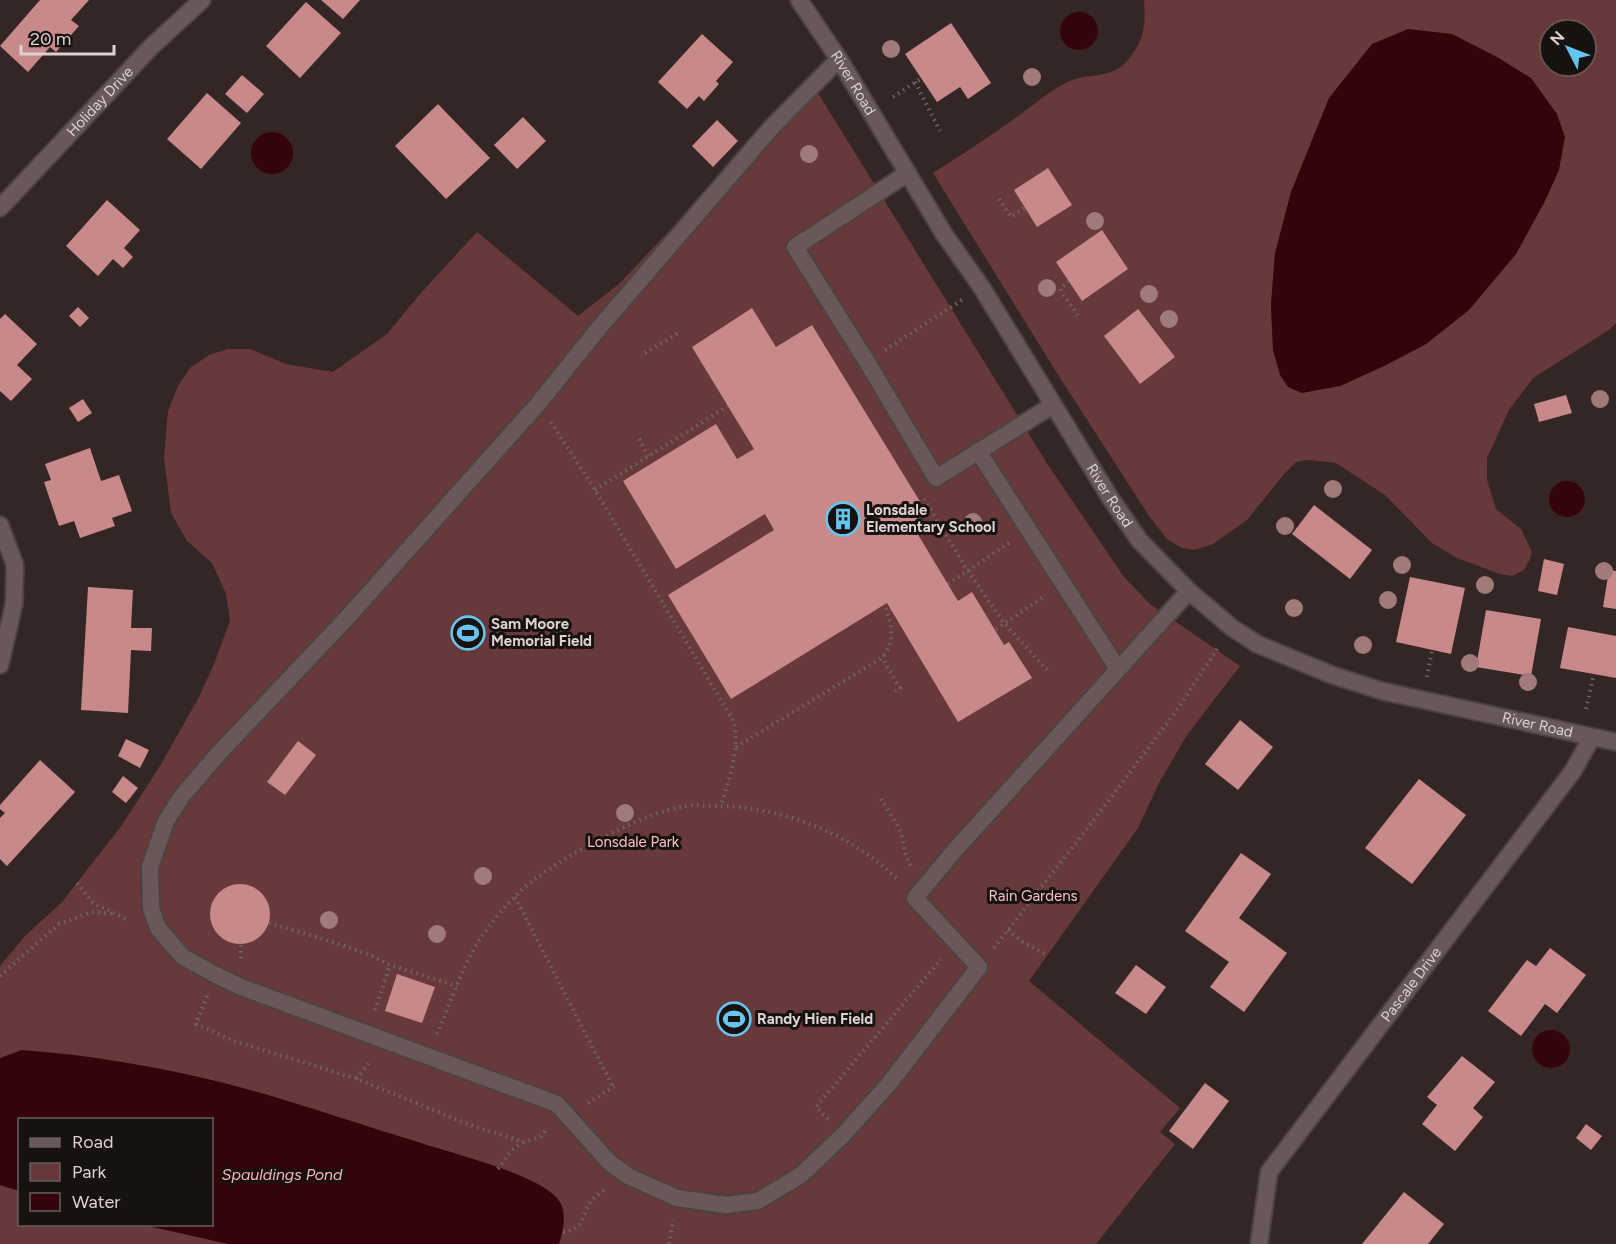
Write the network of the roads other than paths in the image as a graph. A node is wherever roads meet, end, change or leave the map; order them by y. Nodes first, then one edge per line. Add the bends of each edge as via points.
1 (202, 0) edge
2 (799, 0) edge
3 (838, 59) junction
4 (908, 173) junction
5 (0, 208) edge
6 (1053, 405) junction
7 (978, 452) junction
8 (0, 525) edge
9 (1189, 591) junction
10 (0, 665) edge
11 (1118, 669) junction
12 (1592, 737) junction
13 (1616, 742) edge
14 (1259, 1244) edge

1 - 5 main road, Holiday Drive via 152,47
2 - 3 main road, River Road
3 - 4 main road, River Road
3 - 11 main road via 771,128 538,404 182,796 166,821 150,867 151,908 158,928 183,957 223,979 547,1100 628,1176 677,1198 726,1205 758,1201 801,1175 843,1135 888,1085 979,967 915,898
4 - 6 main road, River Road
4 - 7 main road via 795,247 936,478
6 - 7 main road
6 - 9 main road, River Road via 1139,540
7 - 11 main road
8 - 10 main road via 15,565 14,604
9 - 11 main road
9 - 12 main road, River Road via 1257,644 1332,675 1382,691
12 - 13 main road, River Road
12 - 14 main road, Pascale Drive via 1573,771 1269,1172

